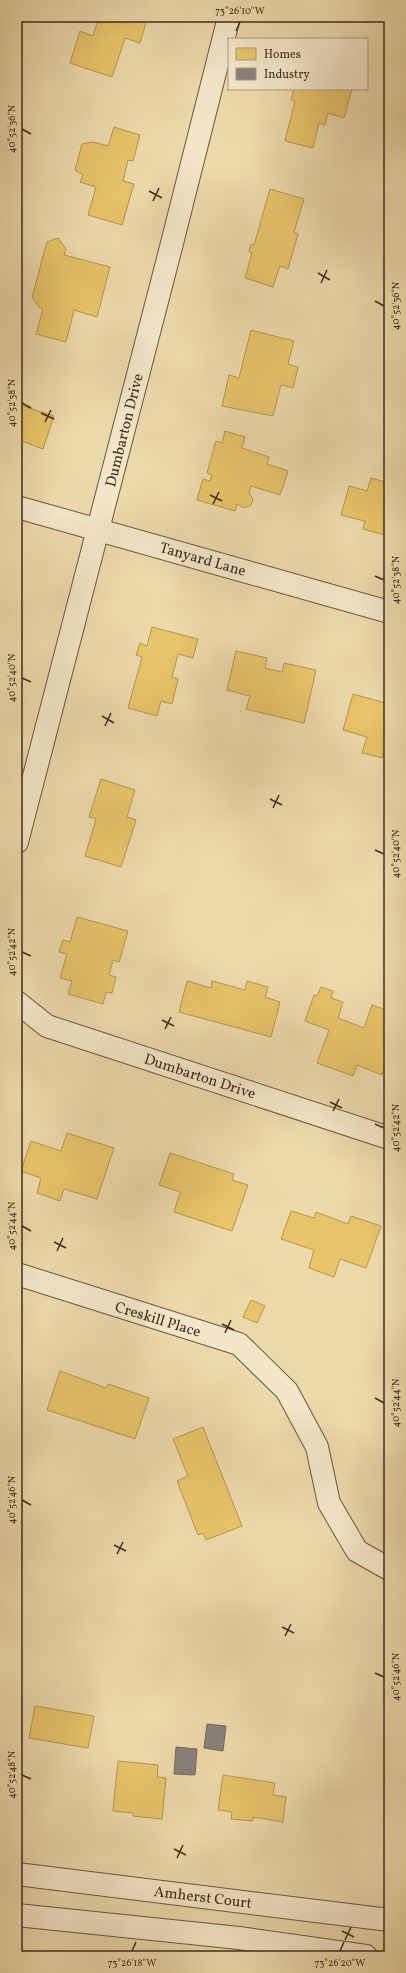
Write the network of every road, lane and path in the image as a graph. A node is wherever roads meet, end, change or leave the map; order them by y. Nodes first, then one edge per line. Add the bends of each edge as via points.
1 (228, 17) edge
2 (17, 507) edge
3 (98, 530) junction
4 (389, 612) edge
5 (17, 842) edge
6 (17, 1002) edge
7 (389, 1138) edge
8 (17, 1274) edge
9 (389, 1569) edge
10 (17, 1874) edge
11 (17, 1915) edge
12 (389, 1920) edge
13 (366, 1956) edge

1 - 3 street, Dumbarton Drive
2 - 3 street, Tanyard Lane
3 - 4 street, Tanyard Lane
3 - 5 street, Dumbarton Drive
6 - 7 street, Dumbarton Drive via 48,1026
8 - 9 street, Creskill Place via 239,1344 287,1391 317,1448 329,1503 357,1551
10 - 12 street, Amherst Court
11 - 13 street via 239,1938

